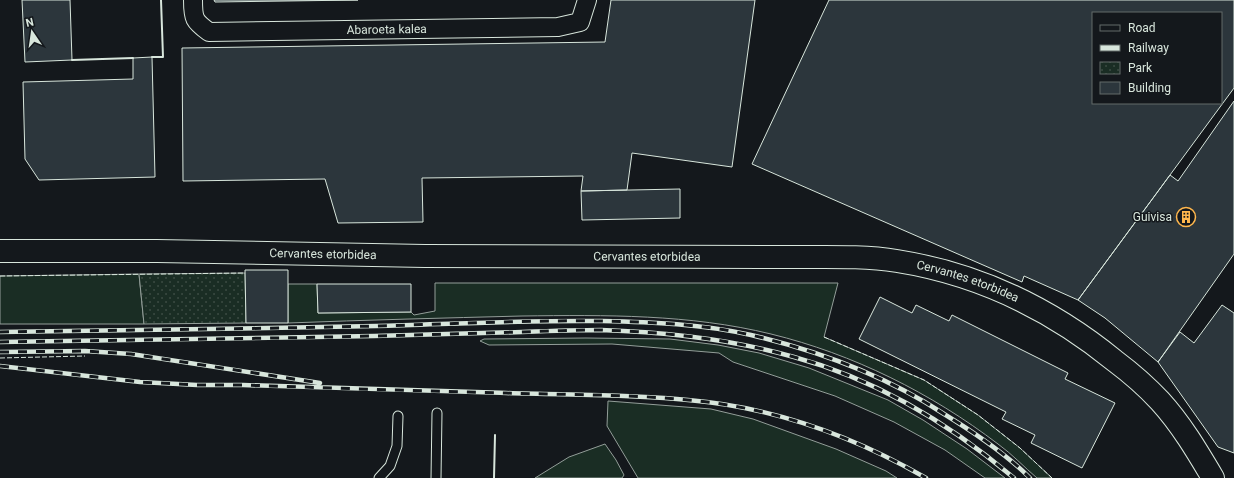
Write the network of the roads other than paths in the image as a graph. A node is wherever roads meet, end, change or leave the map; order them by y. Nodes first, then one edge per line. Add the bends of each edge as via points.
1 (193, 0) edge
2 (587, 0) edge
3 (0, 251) edge
4 (437, 413) dead end
5 (398, 416) dead end
6 (379, 478) edge
7 (436, 478) edge
8 (1213, 478) edge

1 - 2 street, Abaroeta kalea via 193,14 198,24 209,32 558,27 580,22
3 - 8 street, Cervantes etorbidea via 792,257 896,261 931,268 1005,292 1058,320 1090,341 1142,383 1161,402 1184,432
4 - 7 lane
5 - 6 lane via 397,446 390,466

